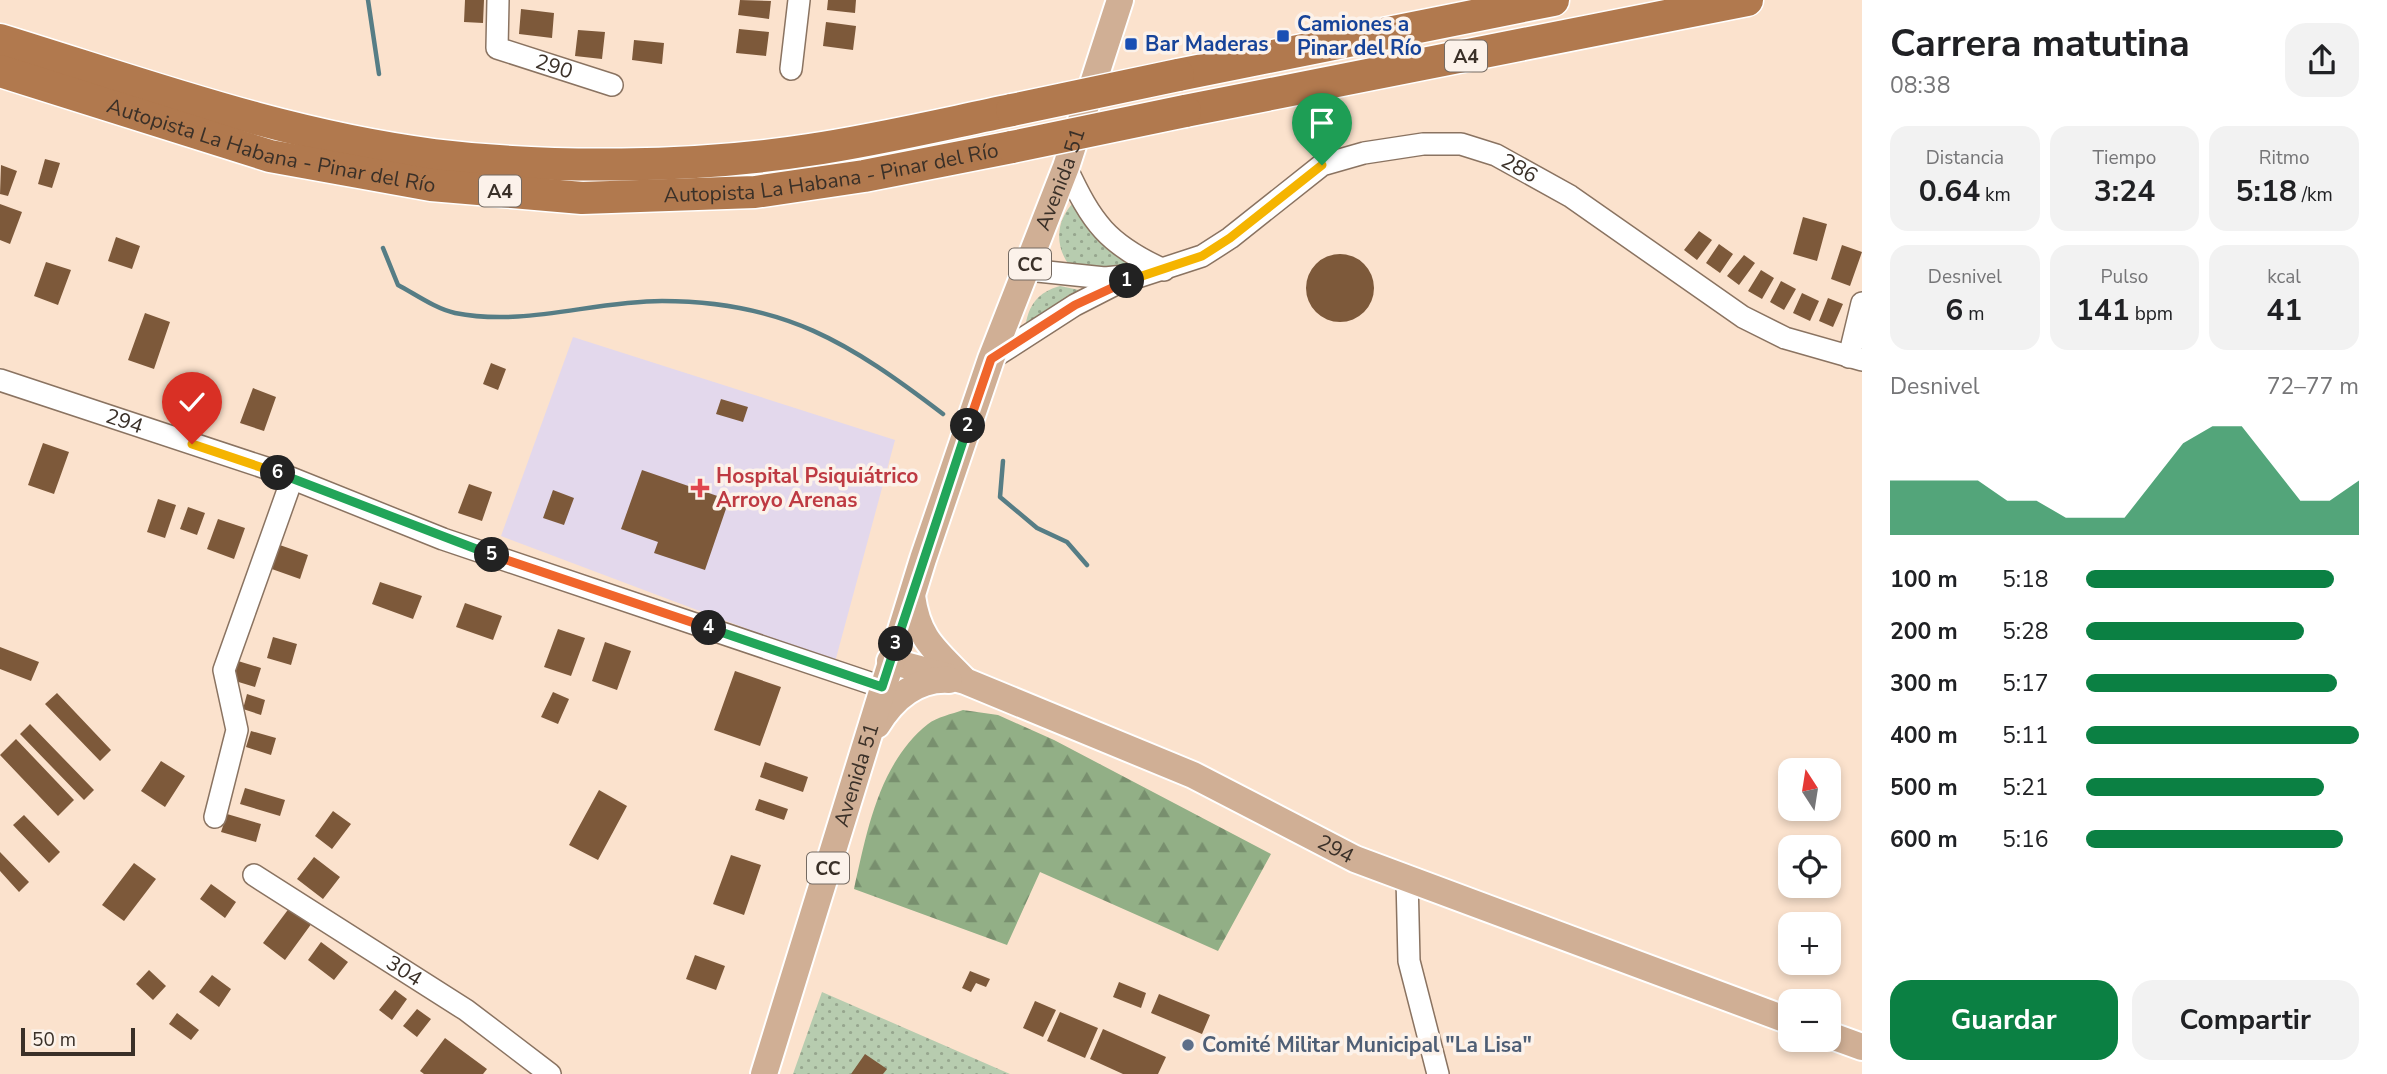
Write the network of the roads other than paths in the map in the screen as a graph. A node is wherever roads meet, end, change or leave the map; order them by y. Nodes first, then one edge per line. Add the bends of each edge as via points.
1 (498, 0) edge
2 (799, 0) edge
3 (1120, 0) edge
4 (1553, 0) edge
5 (1747, 0) edge
6 (0, 40) edge
7 (792, 69) dead end
8 (0, 71) edge
9 (1183, 74) junction
10 (612, 85) dead end
11 (1192, 110) junction
12 (1066, 167) junction
13 (1028, 270) junction
14 (1164, 270) junction
15 (1862, 303) edge
16 (1856, 358) edge
17 (991, 359) junction
18 (0, 380) edge
19 (292, 479) junction
20 (911, 594) junction
21 (890, 661) junction
22 (965, 681) junction
23 (882, 687) junction
24 (866, 742) junction
25 (215, 817) dead end
26 (254, 875) dead end
27 (1407, 878) junction
28 (1778, 1017) edge
29 (1841, 1040) edge
30 (1862, 1048) edge
31 (550, 1074) edge
32 (764, 1074) edge
33 (1438, 1074) edge

1 - 10 street, 290 via 497,48
2 - 7 street
3 - 12 main road, Avenida 51 / CC
4 - 9 highway, Autopista La Habana - Pinar del Río / A4
5 - 11 highway, Autopista La Habana - Pinar del Río / A4
6 - 9 highway, Autopista La Habana - Pinar del Río / A4, bridge via 278,124 434,155 490,159 640,163 751,158
8 - 11 highway, Autopista La Habana - Pinar del Río / A4, bridge via 270,156 431,185 582,198 755,192 864,176
9 - 11 highway
12 - 13 main road, Avenida 51 / CC
12 - 14 street via 1082,203 1111,241
13 - 14 street via 1105,278
13 - 17 main road, Avenida 51 / CC
14 - 16 street, 286 via 1202,256 1230,238 1329,162 1418,144 1461,144 1496,155 1570,196 1743,317 1785,338
14 - 17 street via 1090,296
15 - 16 street
17 - 20 main road, Avenida 51 / CC
18 - 19 street, 294
19 - 23 street, 294 via 443,539
19 - 25 street via 224,670 237,730
20 - 21 main road, Avenida 51 / CC
20 - 22 main road via 915,620 926,642
21 - 22 main road, 294
21 - 23 main road, Avenida 51 / CC
22 - 24 main road via 934,679 906,691 887,708
22 - 27 main road, 294 via 1194,775 1354,859
23 - 24 main road, Avenida 51 / CC
24 - 32 main road, Avenida 51 / CC
26 - 31 street, 304 via 466,1010
27 - 28 main road, 294
27 - 33 street via 1409,961
29 - 30 main road

